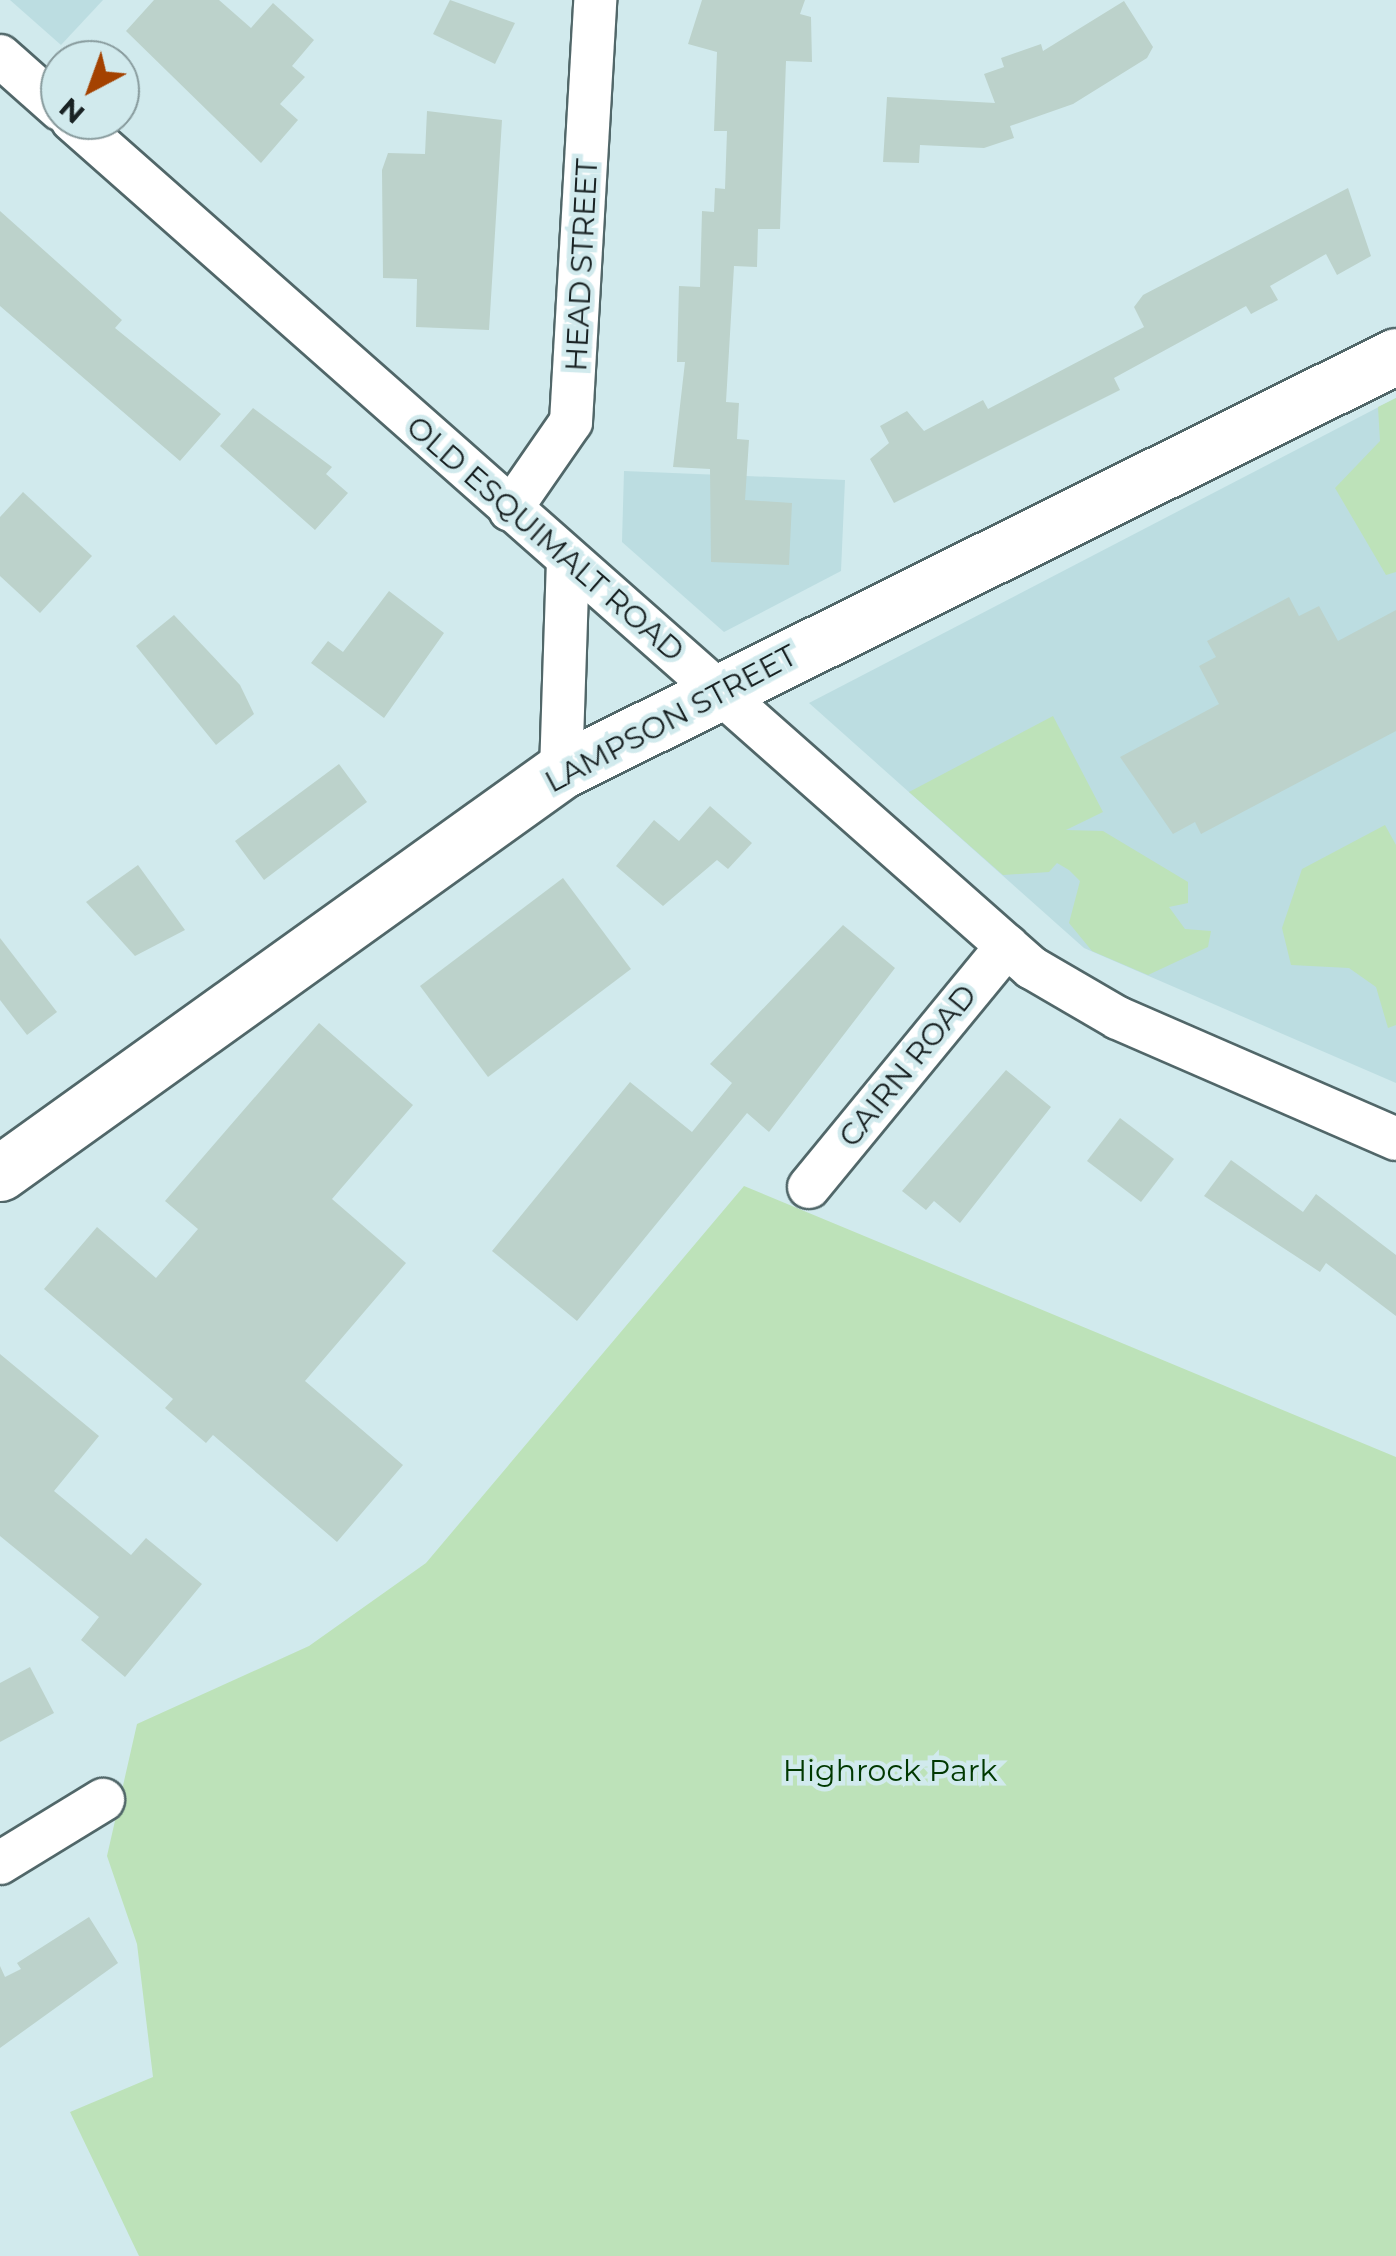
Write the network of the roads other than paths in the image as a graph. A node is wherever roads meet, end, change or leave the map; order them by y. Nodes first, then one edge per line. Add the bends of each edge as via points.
1 (595, 0) edge
2 (0, 56) edge
3 (40, 91) edge
4 (94, 140) edge
5 (1396, 356) edge
6 (510, 510) junction
7 (568, 561) junction
8 (720, 692) junction
9 (561, 772) junction
10 (1007, 946) junction
11 (1396, 1139) edge
12 (0, 1173) edge
13 (809, 1187) dead end
14 (103, 1800) dead end
15 (0, 1863) edge

1 - 6 street, HEAD STREET via 570,422
2 - 3 street
4 - 6 street, OLD ESQUIMALT ROAD
5 - 8 main road, LAMPSON STREET
6 - 7 street, OLD ESQUIMALT ROAD
7 - 8 street, OLD ESQUIMALT ROAD
7 - 9 street
8 - 9 main road, LAMPSON STREET
8 - 10 street, OLD ESQUIMALT ROAD
9 - 12 main road, LAMPSON STREET
10 - 11 street, OLD ESQUIMALT ROAD via 1103,1011
10 - 13 street, CAIRN ROAD
14 - 15 street

